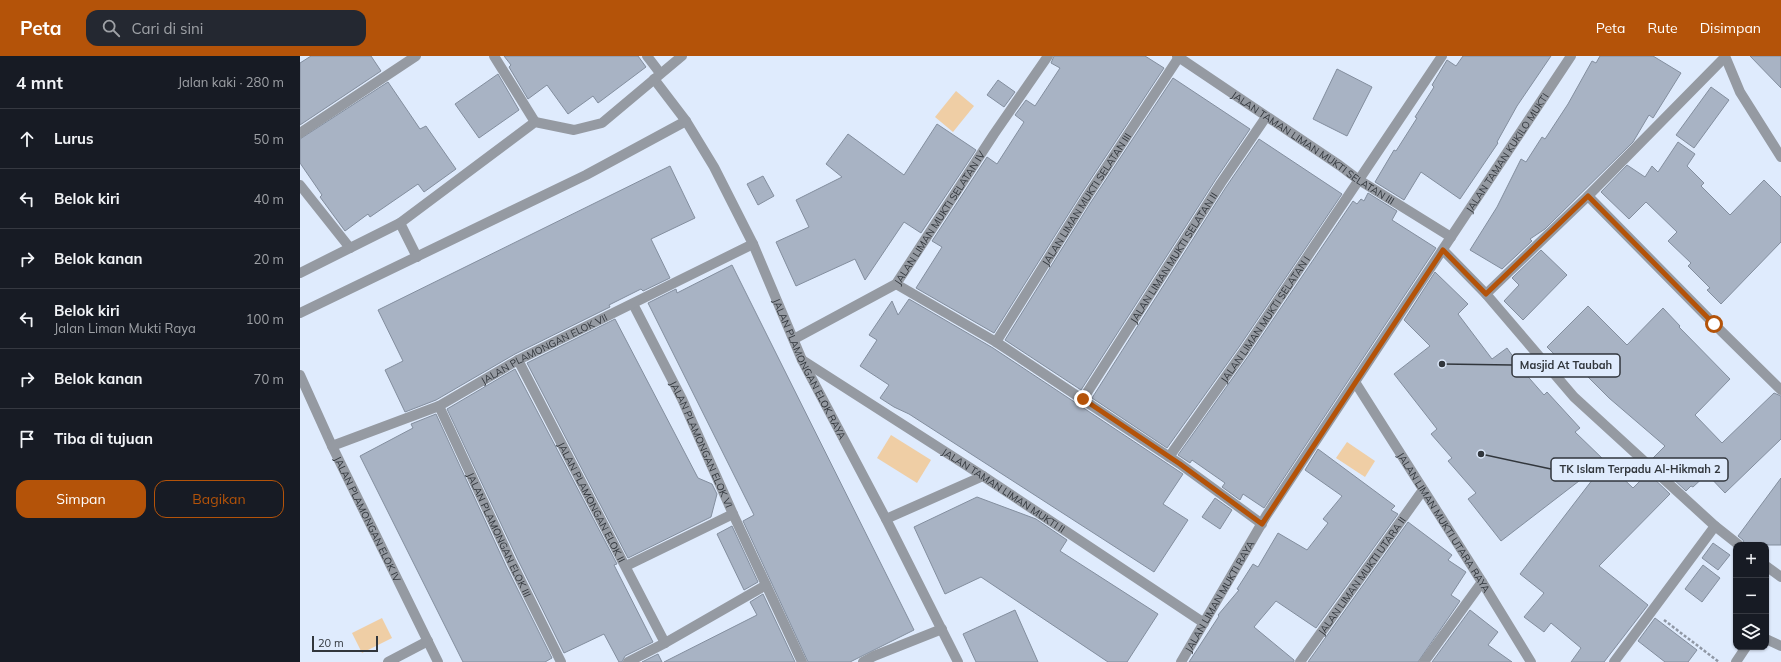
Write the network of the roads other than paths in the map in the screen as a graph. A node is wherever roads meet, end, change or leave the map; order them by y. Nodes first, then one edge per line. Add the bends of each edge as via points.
1 (416, 56) edge
2 (494, 56) edge
3 (648, 56) edge
4 (682, 56) edge
5 (1048, 56) edge
6 (1442, 56) edge
7 (1571, 56) edge
8 (1178, 57) edge
9 (1725, 57) edge
10 (657, 76) junction
11 (1266, 117) junction
12 (686, 121) junction
13 (535, 122) junction
14 (300, 133) edge
15 (1781, 157) edge
16 (1358, 180) junction
17 (300, 185) edge
18 (1588, 196) junction
19 (400, 223) junction
20 (1451, 237) junction
21 (753, 244) junction
22 (350, 248) junction
23 (1443, 250) junction
24 (418, 257) junction
25 (300, 273) edge
26 (896, 284) junction
27 (1486, 294) junction
28 (633, 304) junction
29 (300, 312) edge
30 (794, 339) junction
31 (996, 342) junction
32 (518, 360) junction
33 (802, 360) junction
34 (300, 375) edge
35 (1355, 382) junction
36 (1781, 390) edge
37 (1083, 399) junction
38 (439, 406) junction
39 (332, 446) junction
40 (1169, 456) junction
41 (983, 476) junction
42 (1423, 490) junction
43 (733, 514) junction
44 (886, 519) junction
45 (1262, 524) junction
46 (1715, 526) junction
47 (1735, 542) edge
48 (626, 566) junction
49 (1769, 568) edge
50 (1781, 577) edge
51 (1482, 582) junction
52 (766, 585) junction
53 (1204, 623) junction
54 (942, 629) junction
55 (1769, 640) edge
56 (428, 642) junction
57 (665, 643) junction
58 (1781, 646) edge
59 (1744, 650) edge
60 (388, 662) edge
61 (438, 662) edge
62 (561, 662) edge
63 (628, 662) edge
64 (802, 662) edge
65 (863, 662) edge
66 (958, 662) edge
67 (1181, 662) edge
68 (1300, 662) edge
69 (1424, 662) edge
70 (1531, 662) edge
71 (1614, 662) edge
72 (1736, 662) edge

1 - 14 street
2 - 13 street
3 - 10 street, JALAN PLAMONGAN ELOK RAYA
4 - 10 street
5 - 26 street, JALAN LIMAN MUKTI SELATAN IV
6 - 16 street, JALAN LIMAN MUKTI SELATAN I
7 - 20 street, JALAN TAMAN KUKILO MUKTI
8 - 11 street, JALAN TAMAN LIMAN MUKTI SELATAN III
8 - 31 street, JALAN LIMAN MUKTI SELATAN III
9 - 15 street via 1740,92
9 - 18 street
10 - 12 street, JALAN PLAMONGAN ELOK RAYA
10 - 13 street via 602,123 574,130
11 - 16 street, JALAN TAMAN LIMAN MUKTI SELATAN III
11 - 37 street, JALAN LIMAN MUKTI SELATAN II via 1220,183
12 - 21 street, JALAN PLAMONGAN ELOK RAYA via 714,167
12 - 24 street via 586,175
13 - 19 street
16 - 20 street, JALAN TAMAN LIMAN MUKTI SELATAN III
16 - 40 street, JALAN LIMAN MUKTI SELATAN I via 1244,352
17 - 22 street
18 - 27 street
18 - 36 street
19 - 22 street
19 - 24 street
20 - 23 street, JALAN TAMAN KUKILO MUKTI
21 - 28 street, JALAN PLAMONGAN ELOK VII
21 - 30 street, JALAN PLAMONGAN ELOK RAYA
22 - 25 street
23 - 27 street
23 - 35 street, JALAN LIMAN MUKTI RAYA
24 - 29 street
26 - 30 street, JALAN LIMAN MUKTI SELATAN IV
26 - 31 street
27 - 46 street via 1574,397
28 - 32 street, JALAN PLAMONGAN ELOK VII
28 - 43 street, JALAN PLAMONGAN ELOK VI via 682,399
30 - 33 street, JALAN PLAMONGAN ELOK RAYA
31 - 37 street
32 - 38 street, JALAN PLAMONGAN ELOK VII
32 - 48 street, JALAN PLAMONGAN ELOK II
33 - 41 street, JALAN TAMAN LIMAN MUKTI II
33 - 44 street, JALAN PLAMONGAN ELOK RAYA
34 - 39 street, JALAN PLAMONGAN ELOK IV
35 - 42 street, JALAN LIMAN MUKTI UTARA RAYA
35 - 45 street, JALAN LIMAN MUKTI RAYA
37 - 40 street
38 - 39 street, JALAN PLAMONGAN ELOK VII
38 - 62 street, JALAN PLAMONGAN ELOK III
39 - 56 street, JALAN PLAMONGAN ELOK IV
40 - 45 street
41 - 44 street
41 - 53 street, JALAN TAMAN LIMAN MUKTI II
42 - 51 street, JALAN LIMAN MUKTI UTARA RAYA
42 - 68 street, JALAN LIMAN MUKTI UTARA II
43 - 48 street
43 - 52 street, JALAN PLAMONGAN ELOK VI
44 - 54 street, JALAN PLAMONGAN ELOK RAYA
45 - 53 street, JALAN LIMAN MUKTI RAYA
46 - 47 street
46 - 71 street
48 - 57 street, JALAN PLAMONGAN ELOK II
49 - 50 street
51 - 69 street
51 - 70 street, JALAN LIMAN MUKTI UTARA RAYA
52 - 57 street
52 - 64 street, JALAN PLAMONGAN ELOK VI
53 - 67 street, JALAN LIMAN MUKTI RAYA
54 - 65 street
54 - 66 street, JALAN PLAMONGAN ELOK RAYA
55 - 58 street
56 - 60 street
56 - 61 street, JALAN PLAMONGAN ELOK IV
57 - 63 street
59 - 72 street

